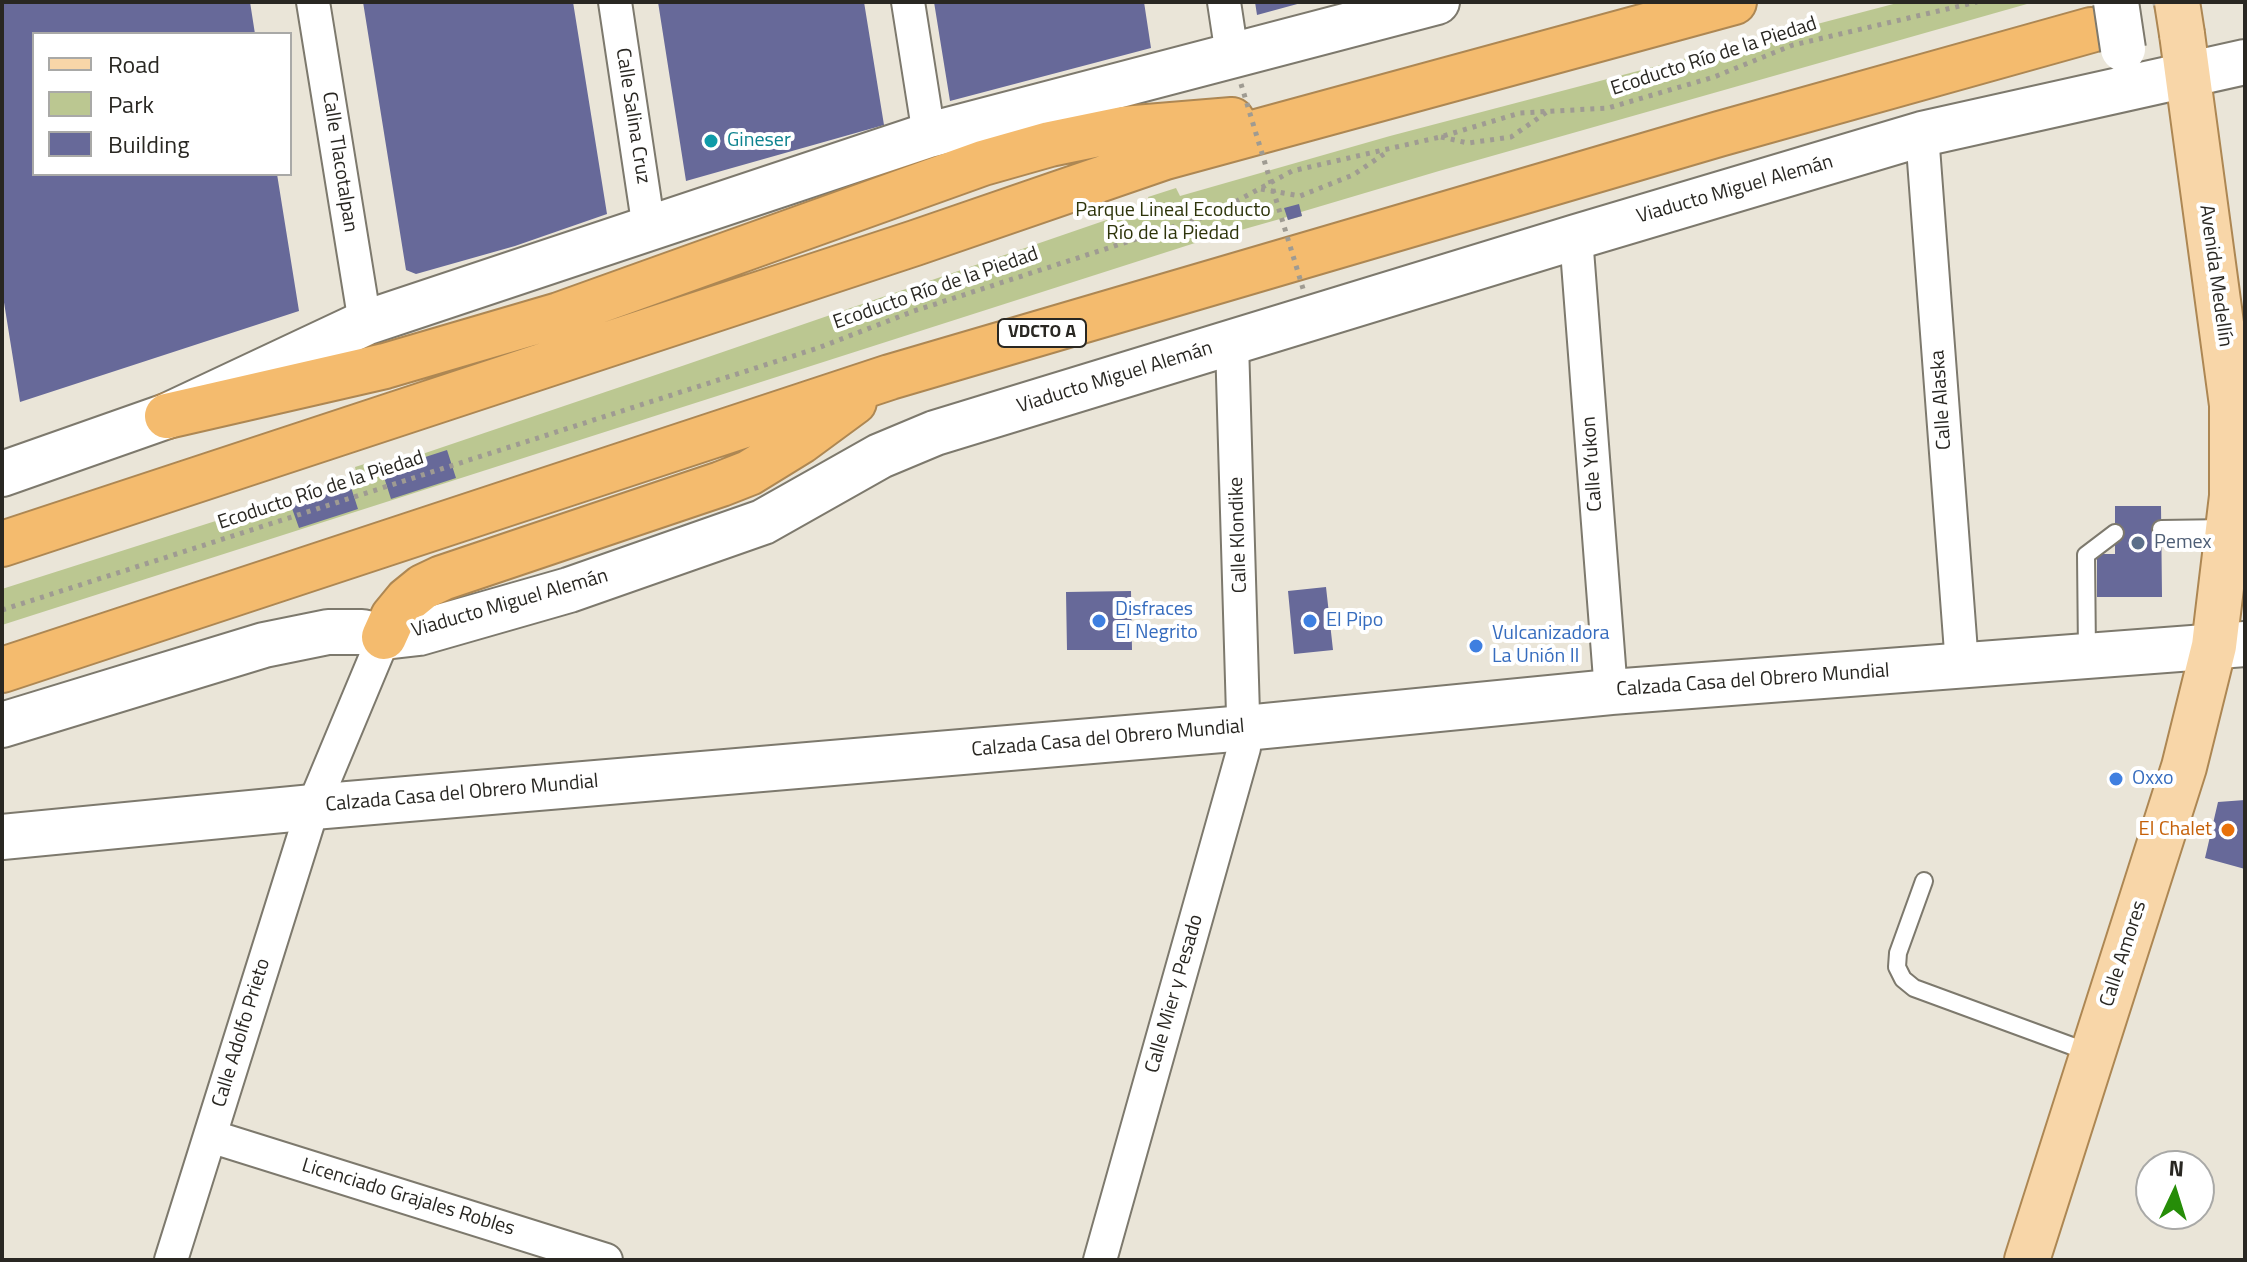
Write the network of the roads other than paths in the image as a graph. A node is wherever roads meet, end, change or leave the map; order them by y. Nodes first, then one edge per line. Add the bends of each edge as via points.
1 (313, 2) edge
2 (615, 2) edge
3 (908, 2) edge
4 (1224, 2) edge
5 (1437, 2) edge
6 (1734, 2) edge
7 (2110, 27) edge
8 (2182, 37) edge
9 (2245, 62) edge
10 (1237, 70) junction
11 (2065, 103) junction
12 (1318, 114) junction
13 (1922, 134) junction
14 (929, 135) junction
15 (649, 229) junction
16 (1576, 237) junction
17 (365, 323) junction
18 (1232, 343) junction
19 (890, 377) junction
20 (167, 416) junction
21 (2, 474) edge
22 (2229, 528) junction
23 (2161, 529) dead end
24 (2115, 533) dead end
25 (2, 544) edge
26 (384, 637) junction
27 (2230, 645) edge
28 (2087, 656) junction
29 (1962, 665) junction
30 (2, 670) edge
31 (2245, 678) edge
32 (1611, 692) junction
33 (2, 725) edge
34 (1245, 728) junction
35 (313, 807) junction
36 (2, 837) edge
37 (1924, 881) dead end
38 (2093, 1054) junction
39 (210, 1136) junction
40 (171, 1260) edge
41 (606, 1260) edge
42 (1100, 1260) edge
43 (2027, 1260) edge

1 - 17 street, Calle Tlacotalpan
2 - 15 street, Calle Salina Cruz
3 - 14 street
4 - 10 street
5 - 10 main road
6 - 12 highway
7 - 11 main road via 2123,58 2119,68
7 - 19 highway, VDCTO A via 1719,134
8 - 9 main road, Viaducto Miguel Alemán
8 - 11 main road, Viaducto Miguel Alemán
8 - 22 main road, Avenida Medellín via 2232,405
10 - 14 main road
11 - 13 main road, Viaducto Miguel Alemán
12 - 20 highway via 1171,123 1050,144 983,163 559,315 372,369
12 - 25 highway via 1165,157
13 - 16 main road, Viaducto Miguel Alemán
13 - 29 street, Calle Alaska
14 - 15 main road
15 - 17 main road
16 - 18 main road, Viaducto Miguel Alemán
16 - 32 street, Calle Yukon
17 - 20 main road
18 - 26 main road, Viaducto Miguel Alemán via 935,433 880,456 763,522 599,580 419,633
18 - 34 street, Calle Klondike
19 - 26 highway via 749,473 423,587 393,617
19 - 30 highway, VDCTO A
20 - 21 main road
22 - 23 lane
22 - 27 main road, Avenida Medellín
24 - 28 lane via 2086,555
26 - 33 main road, Viaducto Miguel Alemán via 345,631 264,645
26 - 35 street, Calle Adolfo Prieto
27 - 28 main road, Calzada Casa del Obrero Mundial
27 - 31 main road
27 - 38 main road, Calle Amores via 2184,767
28 - 29 main road, Calzada Casa del Obrero Mundial
29 - 32 main road, Calzada Casa del Obrero Mundial
32 - 34 main road, Calzada Casa del Obrero Mundial
34 - 35 main road, Calzada Casa del Obrero Mundial
34 - 42 street, Calle Mier y Pesado via 1244,748
35 - 36 main road, Calzada Casa del Obrero Mundial
35 - 39 street, Calle Adolfo Prieto
37 - 38 lane via 1898,953 1903,979 1914,988
38 - 43 main road, Calle Amores
39 - 40 street, Calle Adolfo Prieto
39 - 41 street, Licenciado Grajales Robles

